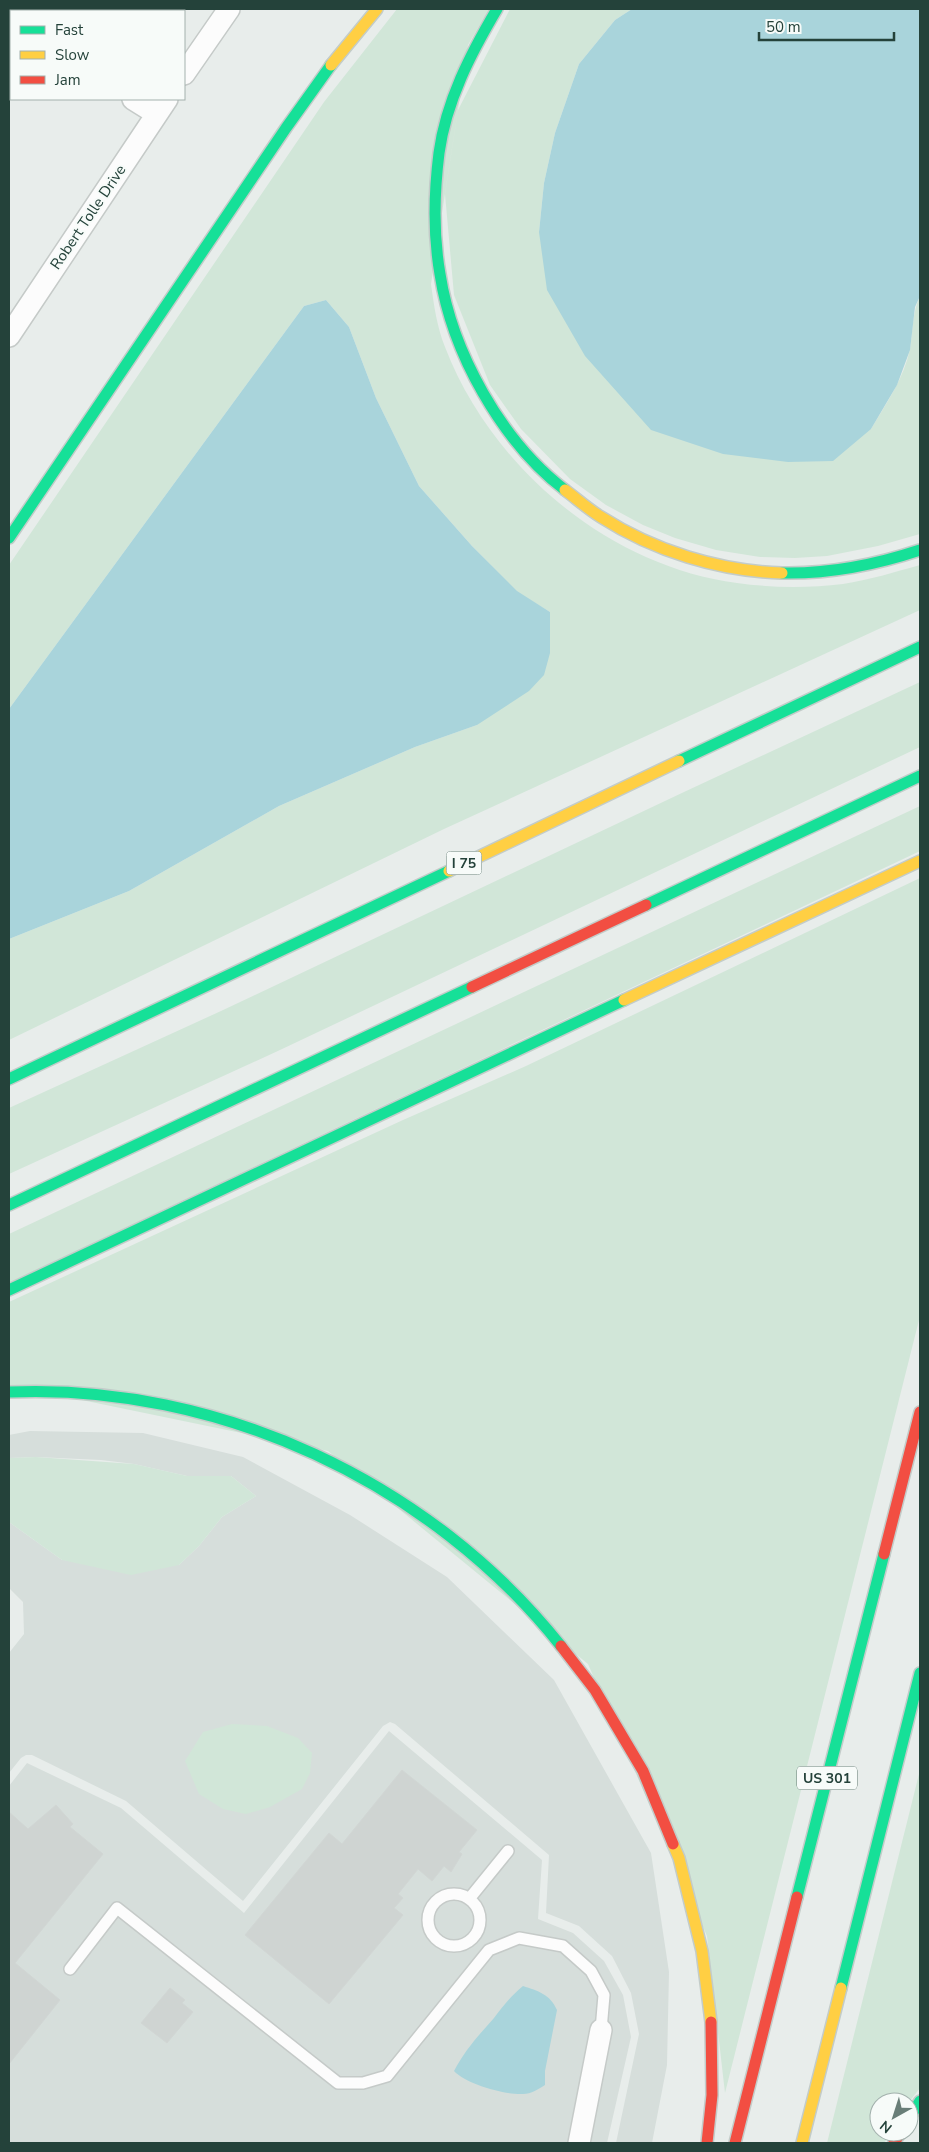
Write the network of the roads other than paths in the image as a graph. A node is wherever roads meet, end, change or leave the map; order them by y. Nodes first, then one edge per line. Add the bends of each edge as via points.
1 (229, 9) edge
2 (377, 9) edge
3 (497, 9) edge
4 (185, 72) edge
5 (137, 100) edge
6 (162, 106) edge
7 (9, 336) edge
8 (9, 538) edge
9 (920, 550) edge
10 (920, 647) edge
11 (920, 776) edge
12 (920, 861) edge
13 (9, 1079) edge
14 (9, 1205) edge
15 (9, 1290) edge
16 (9, 1392) edge
17 (920, 1412) edge
18 (920, 1673) edge
19 (508, 1851) dead end
20 (469, 1898) junction
21 (474, 1936) junction
22 (489, 1950) junction
23 (70, 1968) dead end
24 (601, 2030) joint
25 (579, 2143) edge
26 (707, 2143) edge
27 (735, 2143) edge
28 (802, 2143) edge

1 - 4 street
2 - 8 main road via 286,128
3 - 9 main road via 465,67 450,108 439,152 434,198 435,243 451,326 475,380 507,431 533,461 586,508 613,525 678,554 755,571 799,573 843,570
5 - 6 street
6 - 7 street, Robert Tolle Drive
10 - 13 main road, I 75
11 - 14 main road
12 - 15 main road
16 - 26 main road via 79,1393 163,1404 236,1423 291,1442 337,1463 411,1507 480,1560 531,1610 577,1665 617,1723 654,1794 674,1844 697,1926 706,1973 712,2065
17 - 27 main road, US 301
18 - 28 main road
19 - 20 lane
20 - 21 lane via 480,1916
20 - 21 lane via 454,1894 439,1898 429,1910 428,1926 436,1940 452,1946
21 - 22 lane
22 - 23 lane via 387,2076 364,2083 338,2083 117,1908
22 - 24 lane via 519,1938 563,1946 591,1971 604,1996
24 - 25 street

